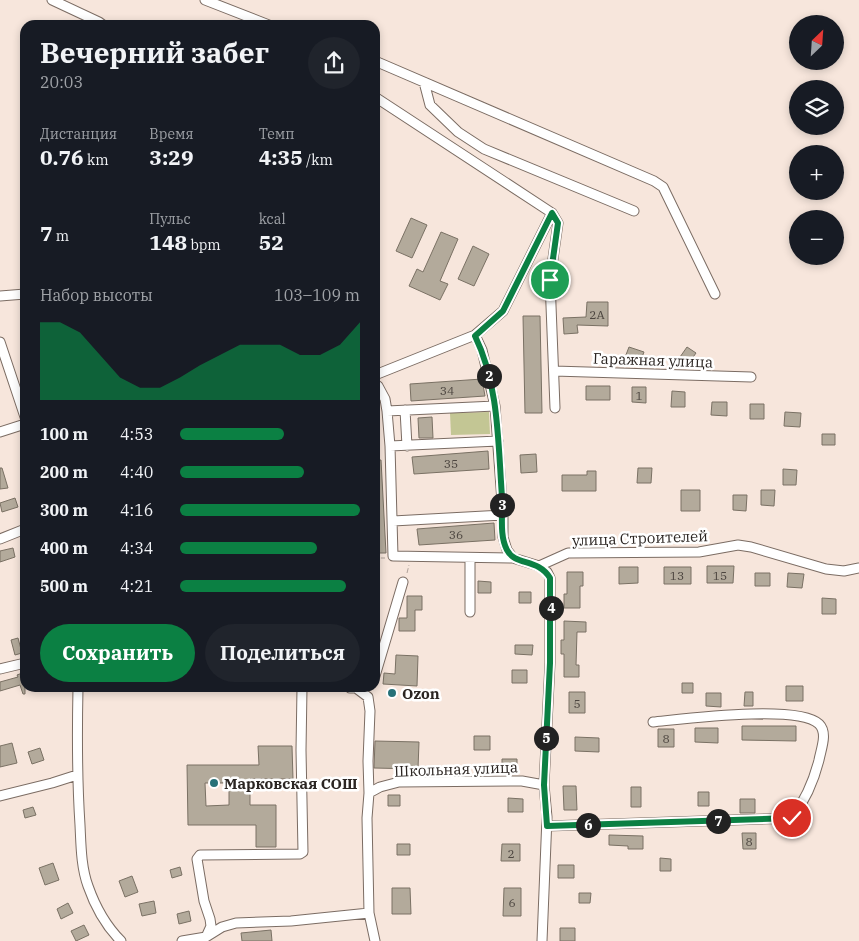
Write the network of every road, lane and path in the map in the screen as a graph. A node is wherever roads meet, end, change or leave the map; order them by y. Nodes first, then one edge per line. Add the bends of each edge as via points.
1 (52, 0) edge
2 (205, 0) edge
3 (93, 20) edge
4 (256, 20) edge
5 (380, 63) edge
6 (424, 82) junction
7 (380, 100) edge
8 (634, 211) dead end
9 (552, 213) junction
10 (20, 294) edge
11 (715, 294) dead end
12 (0, 296) edge
13 (475, 336) junction
14 (0, 342) edge
15 (554, 371) junction
16 (380, 373) edge
17 (751, 377) dead end
18 (380, 390) edge
19 (20, 402) edge
20 (495, 406) junction
21 (555, 408) dead end
22 (405, 410) junction
23 (387, 411) junction
24 (20, 426) edge
25 (0, 432) edge
26 (498, 441) junction
27 (390, 446) junction
28 (407, 446) junction
29 (503, 514) junction
30 (392, 521) junction
31 (20, 531) edge
32 (0, 539) edge
33 (393, 556) junction
34 (410, 557) junction
35 (380, 558) edge
36 (470, 558) junction
37 (513, 558) junction
38 (539, 566) junction
39 (859, 568) edge
40 (403, 582) joint
41 (470, 612) dead end
42 (380, 659) edge
43 (20, 664) edge
44 (0, 668) edge
45 (78, 692) edge
46 (302, 692) edge
47 (361, 692) edge
48 (370, 692) edge
49 (368, 697) junction
50 (653, 722) dead end
51 (77, 775) junction
52 (544, 785) junction
53 (369, 793) junction
54 (0, 796) edge
55 (547, 826) junction
56 (369, 913) junction
57 (207, 939) edge
58 (121, 941) edge
59 (182, 941) edge
60 (375, 941) edge
61 (542, 941) edge

1 - 3 street
2 - 4 street
5 - 6 street
6 - 8 street via 430,105 458,132 484,149
6 - 11 street via 662,187
7 - 9 street
9 - 13 street via 503,311
9 - 15 street via 558,223 550,280
10 - 12 street
13 - 16 street
13 - 20 street via 484,358
14 - 19 street
15 - 17 street, Гаражная улица
15 - 21 street
18 - 23 street
20 - 22 street
20 - 26 street
22 - 23 street
22 - 28 street
23 - 27 street
24 - 25 street
26 - 28 street
26 - 29 street
27 - 28 street
27 - 30 street
29 - 30 street
29 - 37 street via 503,537
30 - 33 street
31 - 32 street
33 - 34 street
33 - 35 path
34 - 36 street
34 - 40 path
36 - 37 street
36 - 41 street
37 - 38 street
38 - 39 street, улица Строителей via 568,553 699,552 738,545 826,569 844,571
38 - 52 street via 547,572 551,586
40 - 42 street
43 - 44 street
45 - 51 street
46 - 57 street via 303,852 200,855 197,858 211,926
47 - 49 street
48 - 49 street
49 - 53 street
50 - 55 street via 774,713 811,719 820,725 824,738 801,806 792,818
51 - 54 street
51 - 58 street via 80,837 88,886 106,924
52 - 53 street, Школьная улица via 522,781 399,782
52 - 55 street
53 - 56 street
55 - 61 street
56 - 57 street via 236,923 222,927
56 - 60 street
57 - 59 street

